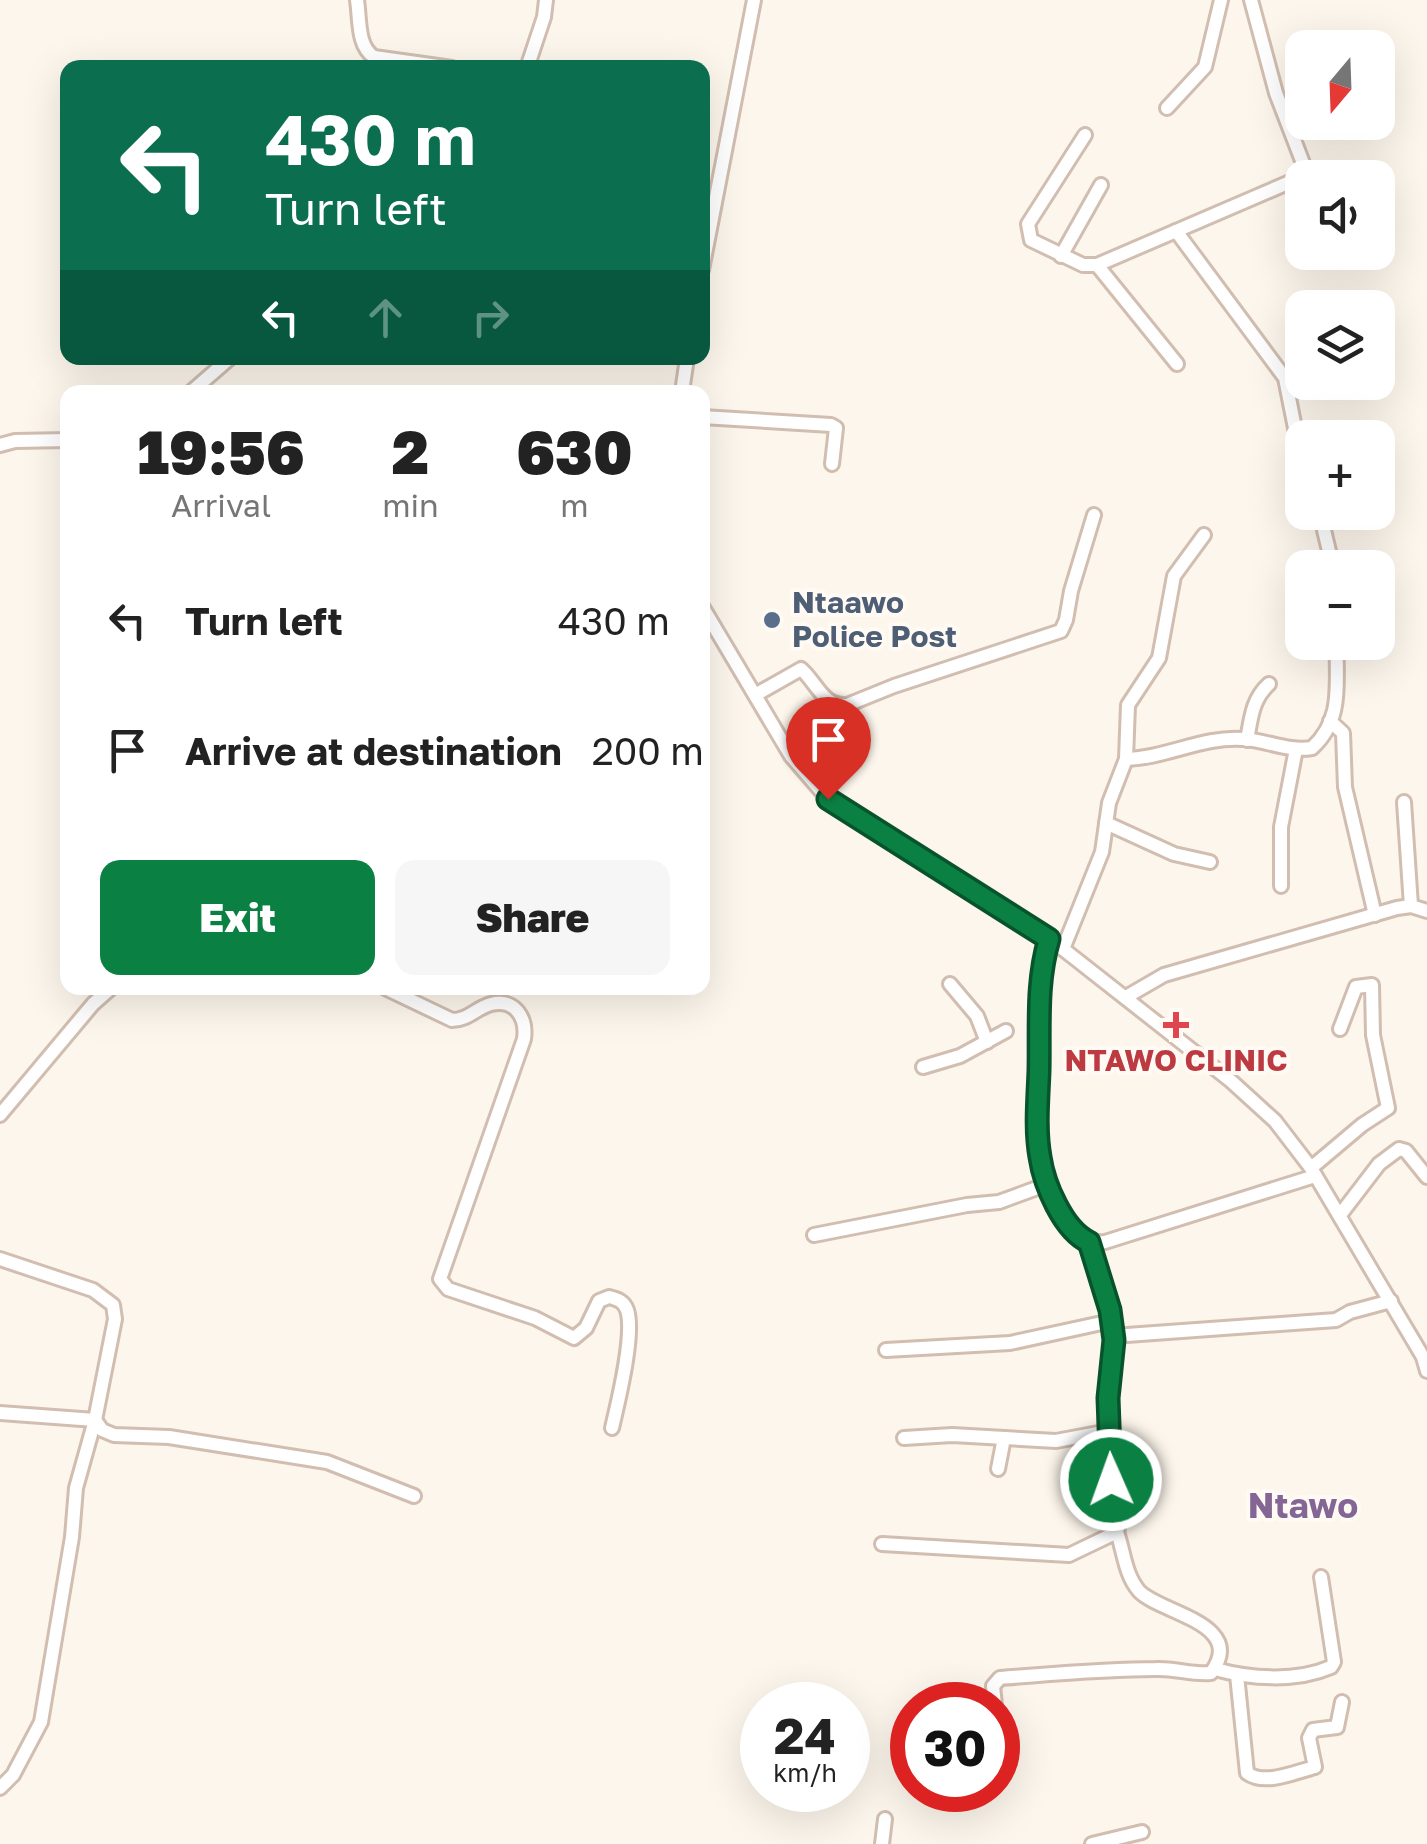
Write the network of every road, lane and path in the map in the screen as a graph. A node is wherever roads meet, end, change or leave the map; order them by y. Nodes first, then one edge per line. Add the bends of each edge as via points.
1 (357, 0) edge
2 (546, 0) edge
3 (754, 0) edge
4 (1221, 0) edge
5 (1252, 0) edge
6 (395, 60) edge
7 (529, 60) edge
8 (1167, 108) dead end
9 (1085, 135) dead end
10 (1301, 160) edge
11 (1285, 184) edge
12 (1100, 185) dead end
13 (710, 228) edge
14 (1176, 231) junction
15 (1061, 256) junction
16 (1096, 265) junction
17 (1177, 364) dead end
18 (222, 365) edge
19 (199, 385) edge
20 (710, 416) edge
21 (1293, 420) edge
22 (60, 440) edge
23 (0, 445) edge
24 (832, 464) dead end
25 (1094, 514) dead end
26 (1324, 530) dead end
27 (1204, 535) dead end
28 (1329, 550) edge
29 (710, 619) edge
30 (1338, 660) edge
31 (1269, 684) dead end
32 (756, 694) junction
33 (1330, 722) junction
34 (1247, 740) junction
35 (1296, 749) junction
36 (1126, 759) junction
37 (1404, 802) dead end
38 (1106, 823) junction
39 (1210, 862) dead end
40 (1281, 886) dead end
41 (1410, 906) junction
42 (1427, 911) edge
43 (1375, 915) junction
44 (1049, 939) junction
45 (1064, 949) junction
46 (950, 984) dead end
47 (103, 995) edge
48 (400, 995) edge
49 (1126, 997) junction
50 (1340, 1029) dead end
51 (1006, 1031) dead end
52 (987, 1042) junction
53 (923, 1067) dead end
54 (0, 1115) edge
55 (1313, 1172) junction
56 (1427, 1177) edge
57 (1048, 1184) junction
58 (1340, 1215) junction
59 (814, 1235) dead end
60 (1089, 1242) junction
61 (0, 1260) edge
62 (1391, 1300) junction
63 (1111, 1320) junction
64 (1113, 1336) junction
65 (886, 1350) dead end
66 (1426, 1362) edge
67 (0, 1412) edge
68 (95, 1420) junction
69 (612, 1428) dead end
70 (1109, 1431) junction
71 (904, 1438) dead end
72 (1004, 1438) junction
73 (998, 1469) dead end
74 (414, 1496) dead end
75 (1116, 1532) junction
76 (882, 1544) dead end
77 (1321, 1577) dead end
78 (1215, 1668) junction
79 (1237, 1675) junction
80 (996, 1682) edge
81 (1342, 1702) dead end
82 (0, 1788) edge
83 (885, 1818) dead end
84 (1142, 1832) dead end
85 (882, 1844) edge
86 (1092, 1844) edge

1 - 6 street via 366,52
2 - 7 street
3 - 13 street
4 - 8 street via 1205,66
5 - 10 street
9 - 15 street via 1028,224 1030,240
11 - 14 street
12 - 15 street
14 - 16 street
14 - 21 street via 1285,378
15 - 16 street
16 - 17 street
18 - 19 street
20 - 24 street via 830,424 836,428
22 - 23 street
25 - 32 street via 1066,620 1055,634 848,705 828,701 801,669
26 - 28 street
27 - 36 street via 1174,576 1162,650 1128,705
29 - 32 street
30 - 33 street
31 - 34 street via 1252,709
32 - 44 street via 791,756 828,799
33 - 35 street via 1317,745
33 - 43 street via 1343,733 1344,788
34 - 35 street
34 - 36 street
35 - 40 street via 1280,827
36 - 38 street
37 - 41 street
38 - 39 street via 1174,854
38 - 45 street via 1102,852
41 - 42 street
41 - 43 street
43 - 49 street via 1164,975
44 - 45 street
44 - 57 street via 1038,999 1040,1157
45 - 49 street
46 - 52 street
47 - 54 street
48 - 69 street via 452,1020 499,1003 523,1016 524,1039 440,1279 448,1289 574,1338 598,1302 623,1302 628,1322
49 - 55 street via 1275,1121
50 - 55 street via 1356,987 1372,985 1373,1034 1388,1108
51 - 52 street
52 - 53 street
55 - 58 street
55 - 60 street via 1106,1242
56 - 58 street via 1400,1149 1379,1164
57 - 59 street via 999,1202
57 - 60 street via 1064,1218
58 - 62 street
60 - 63 street
61 - 68 street via 93,1290 113,1305
62 - 64 street via 1336,1320
62 - 66 street
63 - 64 street
63 - 65 street via 1010,1342
64 - 70 street
67 - 68 street
68 - 74 street via 114,1434 327,1462
68 - 82 street via 76,1488 41,1722
70 - 72 street via 1056,1441
70 - 75 street
71 - 72 street
72 - 73 street
75 - 76 street via 1069,1555
75 - 78 street via 1129,1577 1146,1598 1206,1626 1216,1639
77 - 79 street via 1333,1666 1295,1676
78 - 79 street
78 - 80 street via 1200,1674 1102,1669
79 - 81 street via 1247,1774 1254,1778 1316,1767 1312,1730 1336,1727
83 - 85 street
84 - 86 street

